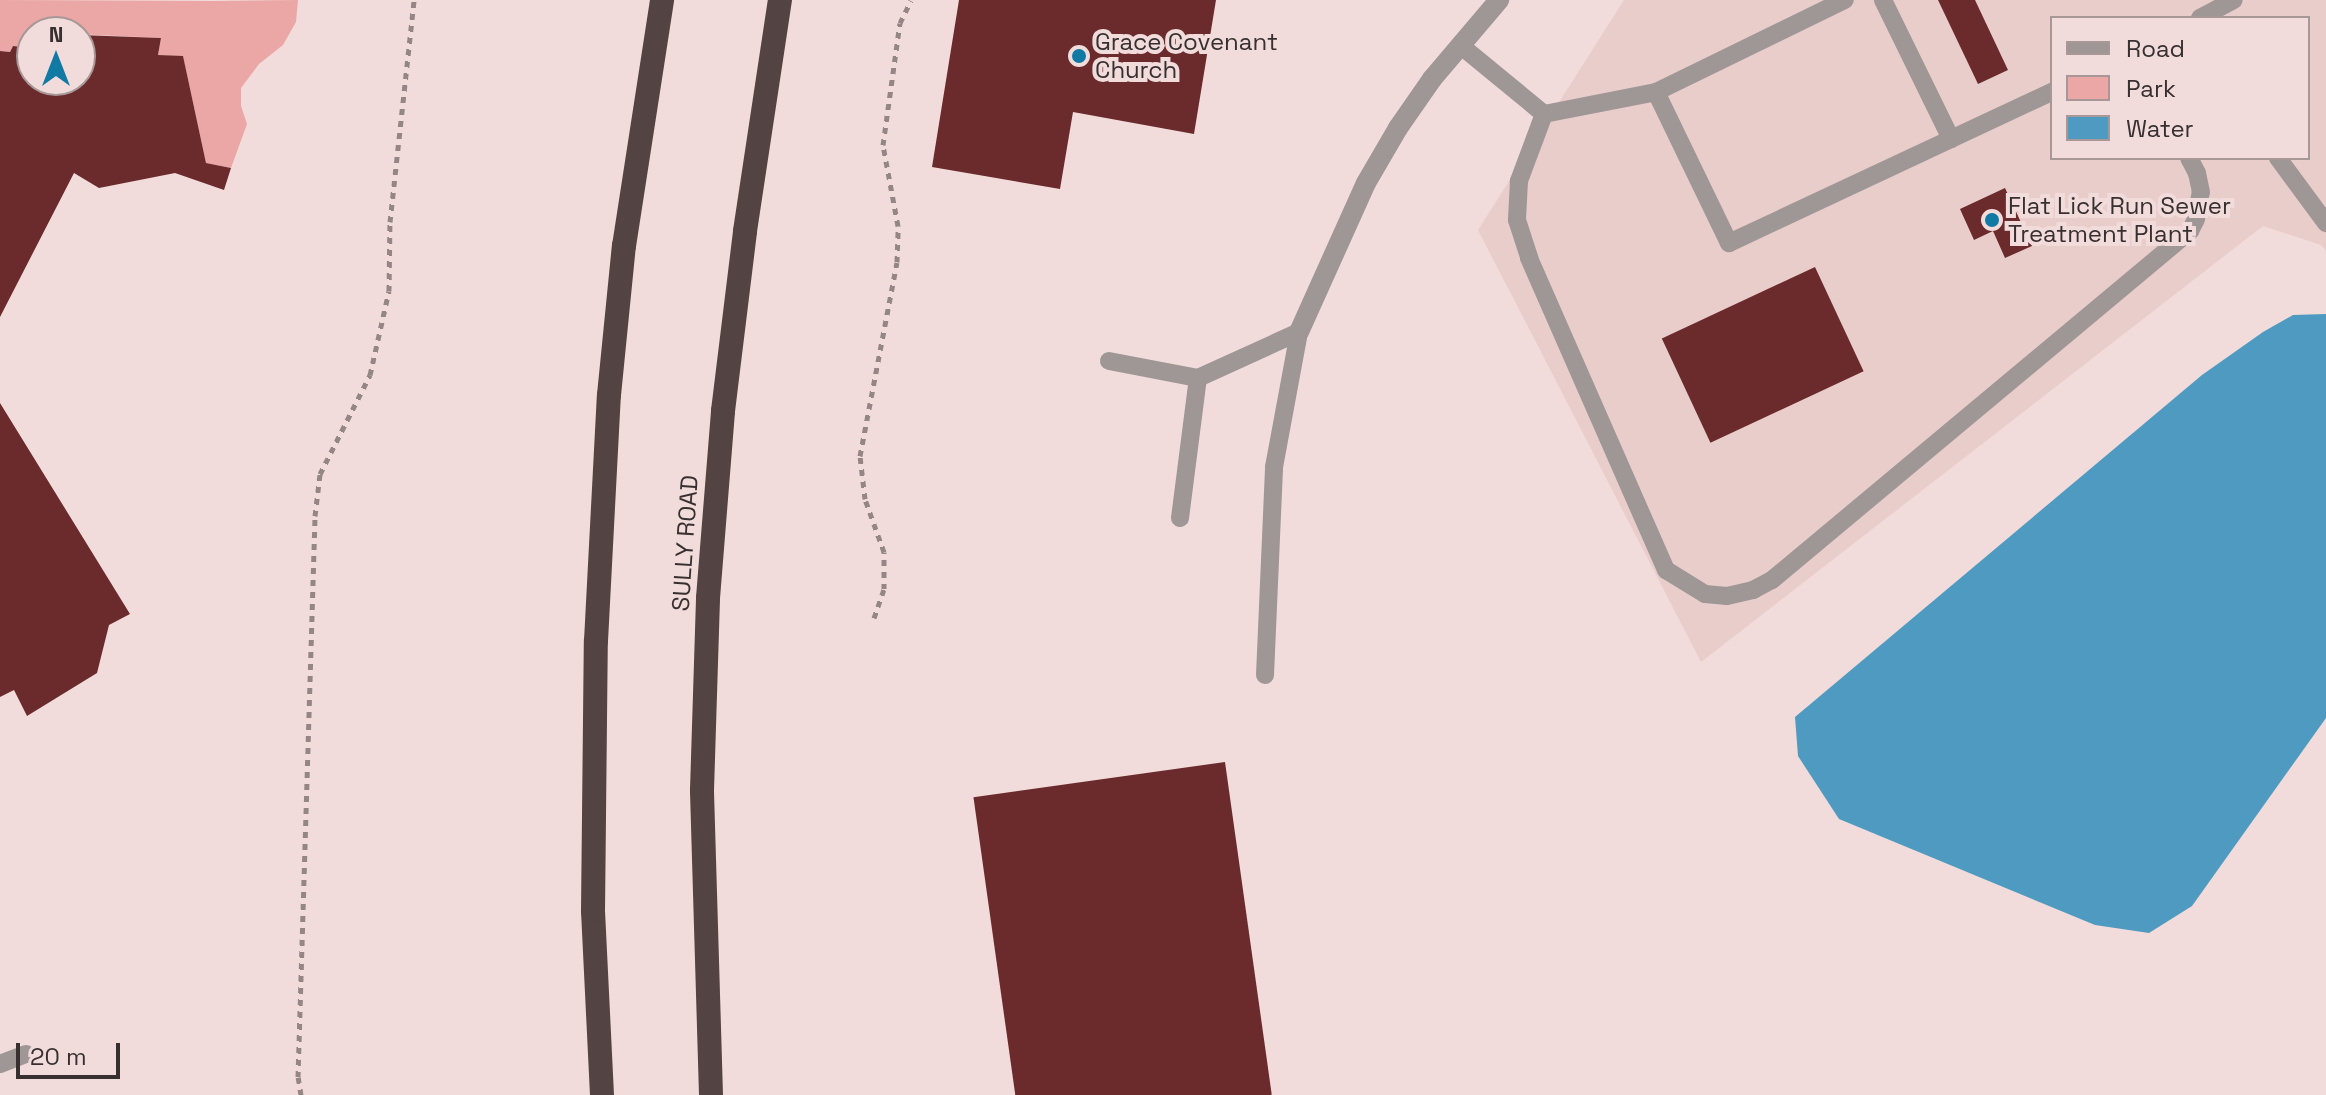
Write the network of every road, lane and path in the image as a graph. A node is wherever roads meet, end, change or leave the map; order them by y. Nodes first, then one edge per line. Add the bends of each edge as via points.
1 (414, 0) edge
2 (656, 0) edge
3 (662, 0) edge
4 (780, 0) edge
5 (911, 0) edge
6 (1499, 0) edge
7 (1845, 0) edge
8 (1883, 0) edge
9 (2234, 0) edge
10 (2204, 16) edge
11 (1460, 45) junction
12 (1656, 92) junction
13 (2050, 93) edge
14 (644, 98) junction
15 (1544, 114) junction
16 (1951, 139) junction
17 (2190, 160) edge
18 (2279, 160) edge
19 (2326, 223) edge
20 (1299, 332) junction
21 (1109, 361) dead end
22 (1198, 378) junction
23 (1180, 518) dead end
24 (874, 618) dead end
25 (1265, 675) dead end
26 (26, 1054) dead end
27 (0, 1064) edge
28 (301, 1095) edge
29 (602, 1095) edge
30 (711, 1095) edge

1 - 28 path via 393,192 389,291 370,375 320,474 315,516
2 - 14 highway
3 - 14 highway
4 - 30 highway, SULLY ROAD via 730,351 708,598 702,790
5 - 24 path via 900,23 883,145 898,226 897,262 860,456 865,499 884,552 884,589
6 - 11 street
7 - 12 lane
8 - 16 lane
9 - 10 lane
11 - 15 lane
11 - 20 street via 1398,128 1366,183
12 - 15 lane
12 - 16 lane via 1729,243
13 - 16 lane
14 - 29 highway via 609,395 596,641 593,911
15 - 17 lane via 1519,181 1517,220 1529,258 1666,570 1705,594 1727,596 1772,580 2190,231 2201,192
18 - 19 lane
20 - 22 lane
20 - 25 lane via 1274,467
21 - 22 lane
22 - 23 lane
26 - 27 lane

